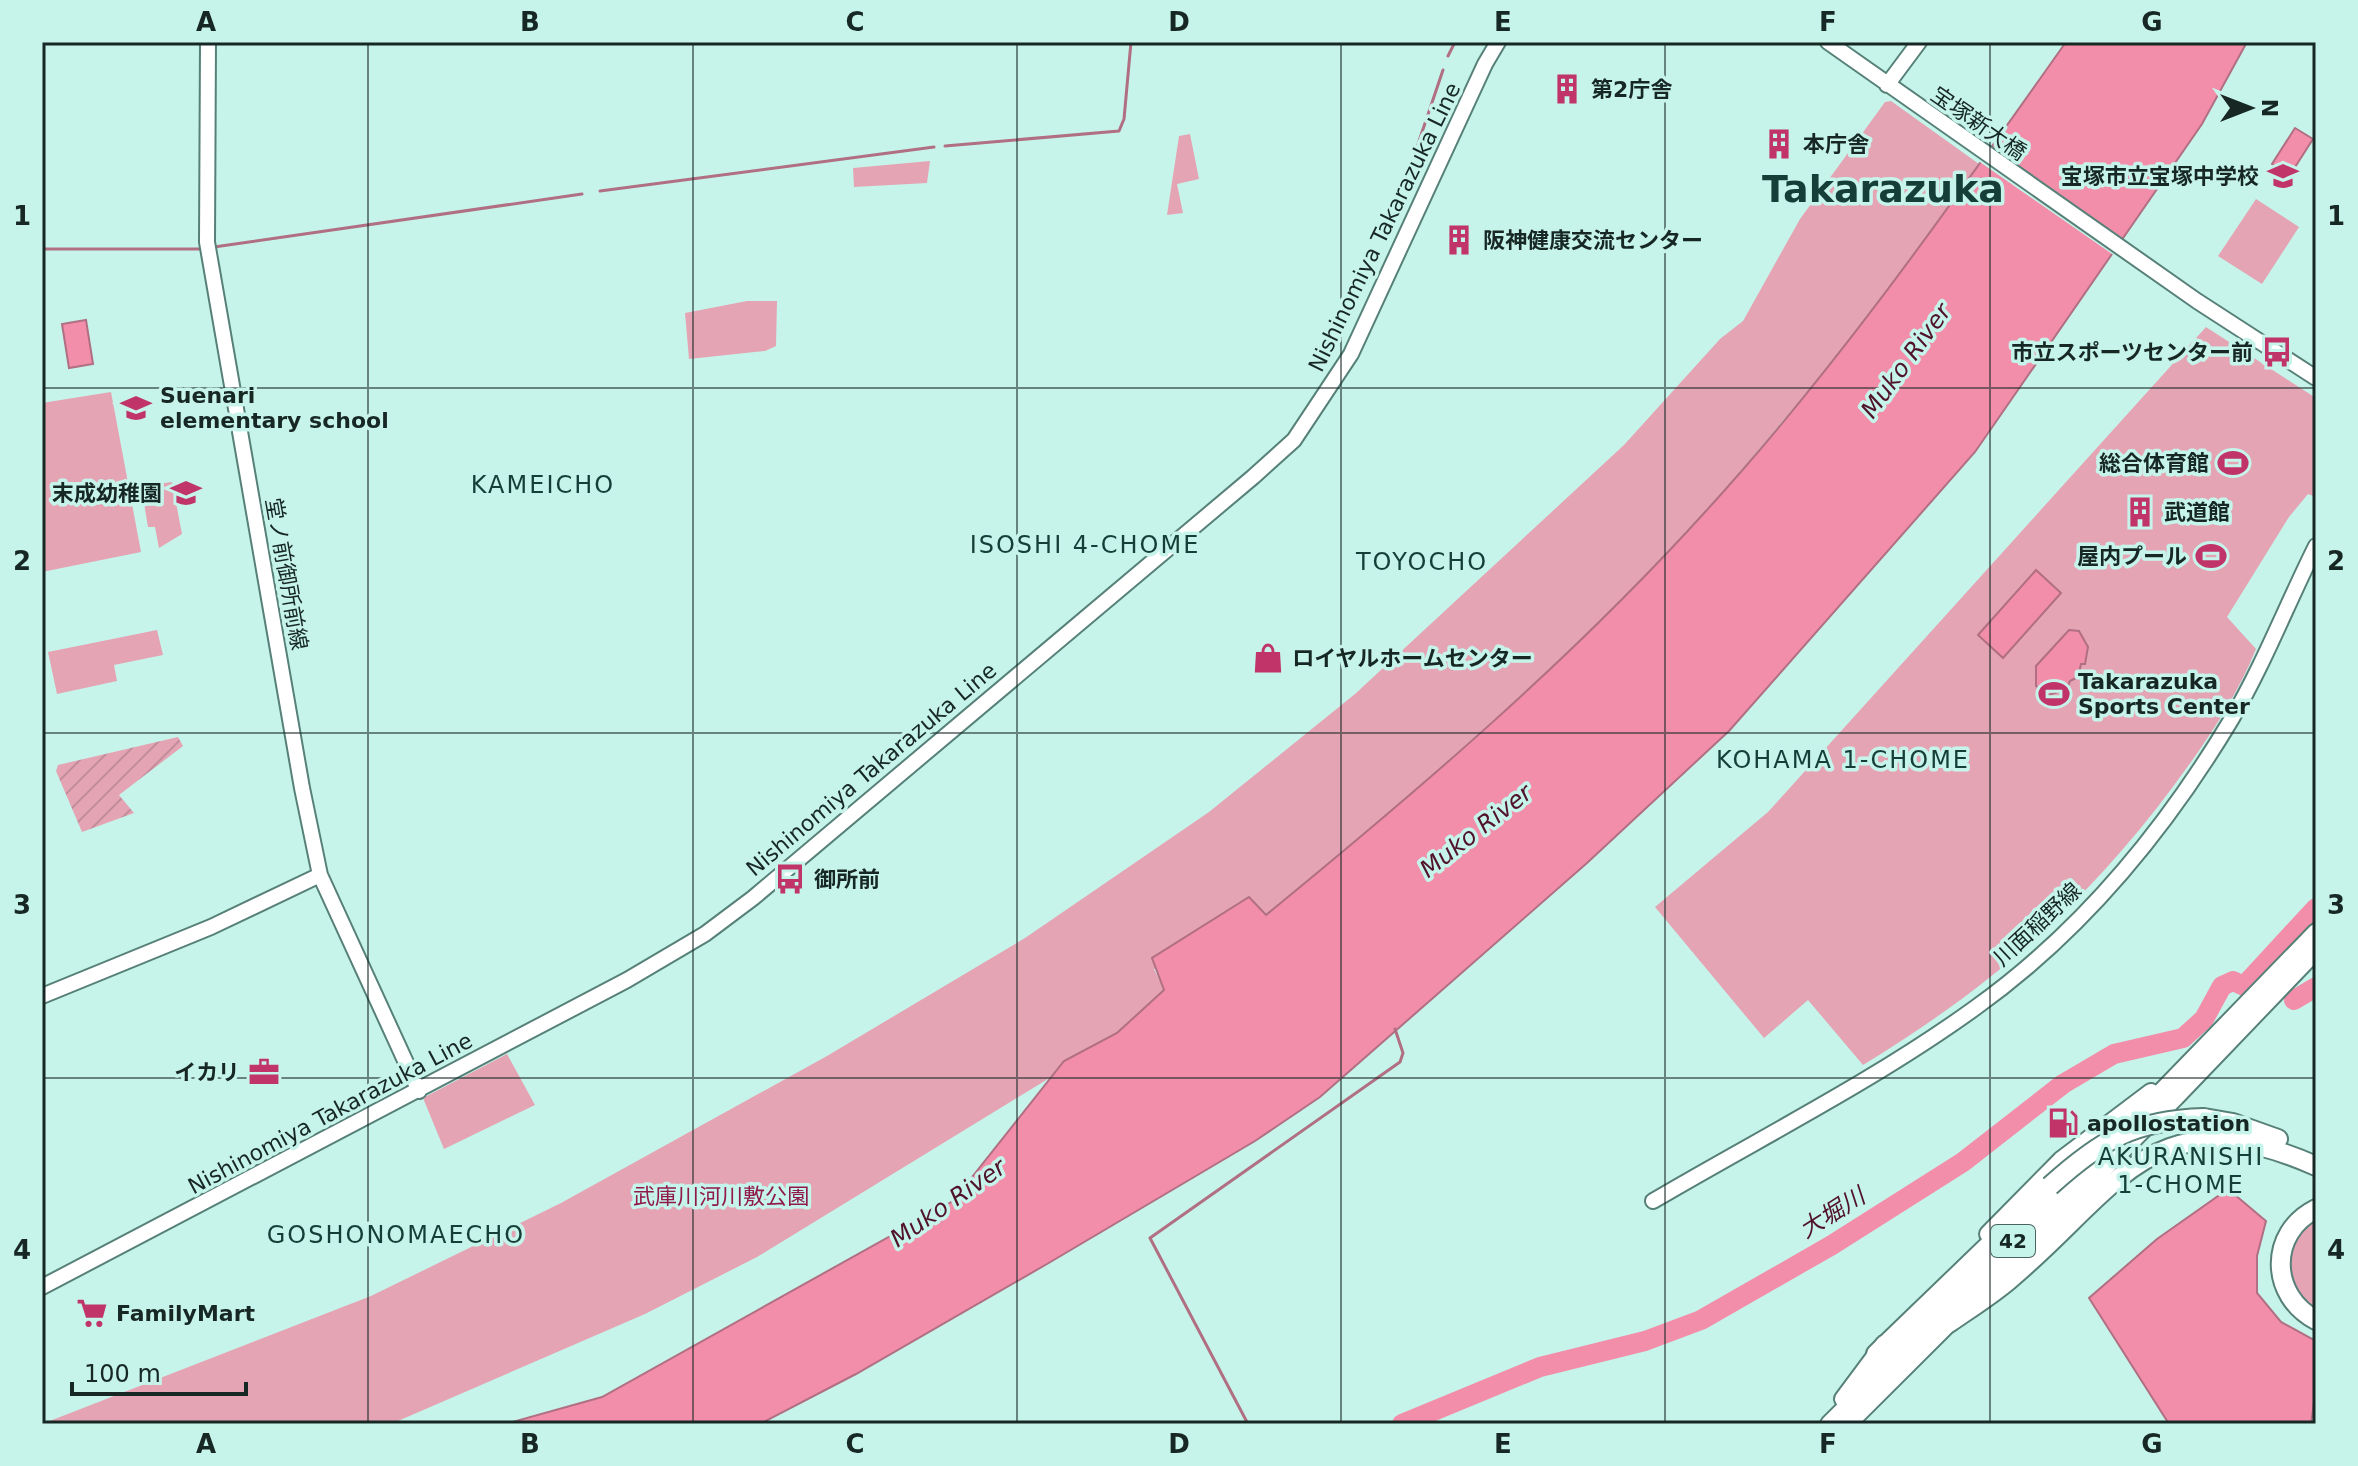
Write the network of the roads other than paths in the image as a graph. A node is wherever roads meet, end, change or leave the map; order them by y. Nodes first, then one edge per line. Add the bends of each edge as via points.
1 (208, 42) edge
2 (1498, 42) edge
3 (1828, 42) edge
4 (1919, 42) edge
5 (1891, 88) junction
6 (2316, 378) edge
7 (2316, 546) edge
8 (320, 875) junction
9 (2316, 932) edge
10 (2316, 951) edge
11 (42, 996) edge
12 (2197, 1057) junction
13 (419, 1091) junction
14 (2316, 1154) edge
15 (2316, 1166) edge
16 (1653, 1201) dead end
17 (2316, 1209) edge
18 (42, 1287) edge
19 (2316, 1320) edge
20 (1949, 1323) junction
21 (1876, 1354) junction
22 (1827, 1424) edge
23 (1848, 1424) edge

1 - 8 street, 堂ノ前御所前線 via 207,242
2 - 13 street, Nishinomiya Takarazuka Line via 1351,354 1294,440 705,934
3 - 5 street, 宝塚新大橋
4 - 5 street
5 - 6 street, 宝塚新大橋
7 - 16 street, 川面稲野線 via 2229,723 2152,835 2061,936 1937,1035
8 - 11 street via 211,927
8 - 13 street, 堂ノ前御所前線
9 - 12 main road, 42
10 - 20 main road, 42
12 - 21 main road, 42 via 2061,1160
12 - 22 main road, 42
13 - 18 street, Nishinomiya Takarazuka Line
14 - 21 highway, bridge via 2258,1131 2204,1118 2157,1122 2111,1138 2050,1186
15 - 20 highway via 2268,1147 2222,1140 2192,1143 2142,1159 2116,1177 2009,1280
17 - 19 highway via 2289,1232 2280,1262 2288,1293
20 - 23 main road, 42
21 - 22 main road, 42

